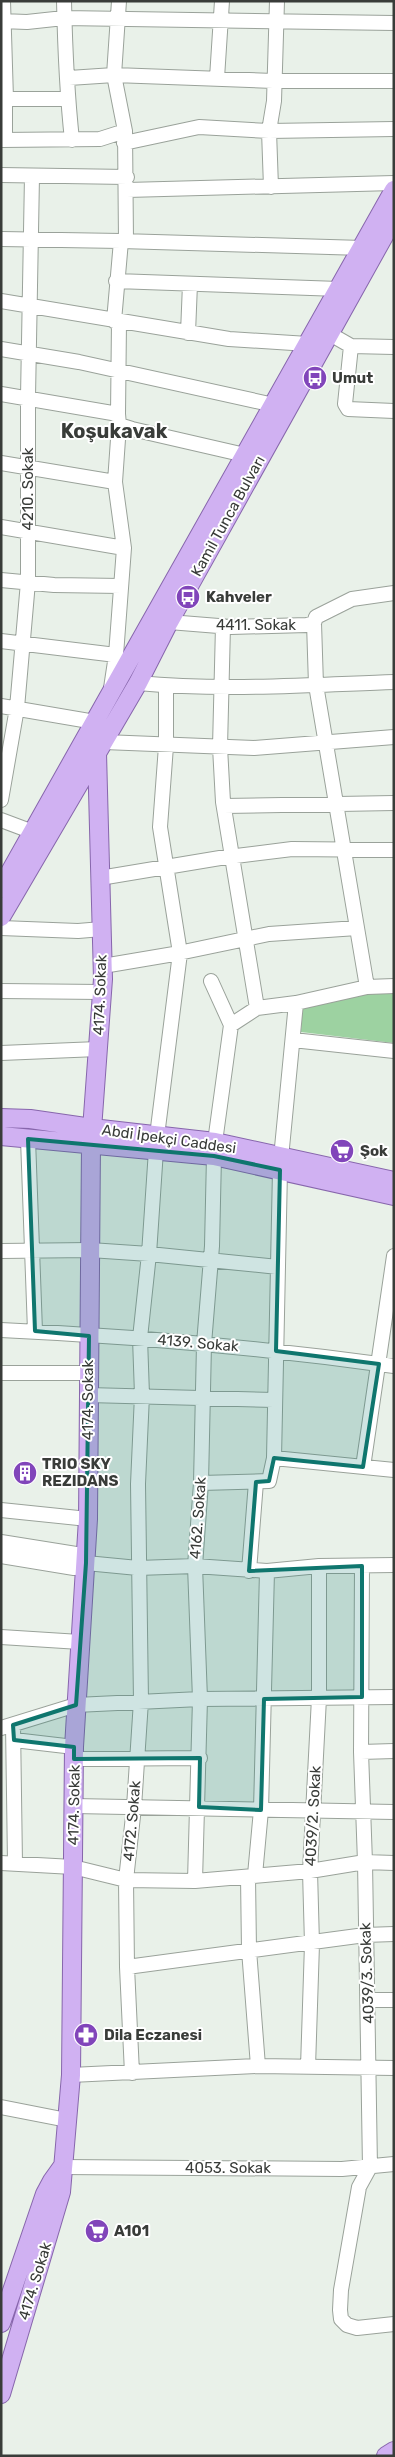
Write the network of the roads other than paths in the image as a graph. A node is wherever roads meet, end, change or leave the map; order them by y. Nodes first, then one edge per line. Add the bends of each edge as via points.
1 (3, 1) edge
2 (64, 1) edge
3 (119, 1) edge
4 (222, 1) edge
5 (277, 1) edge
6 (64, 18) junction
7 (118, 18) junction
8 (3, 21) edge
9 (277, 21) junction
10 (220, 22) junction
11 (394, 23) edge
12 (114, 76) junction
13 (69, 78) junction
14 (217, 78) junction
15 (273, 81) junction
16 (394, 82) edge
17 (4, 99) edge
18 (68, 99) junction
19 (394, 129) edge
20 (269, 131) junction
21 (125, 137) junction
22 (3, 140) edge
23 (72, 140) junction
24 (1, 175) edge
25 (32, 176) junction
26 (394, 183) edge
27 (127, 184) junction
28 (271, 187) junction
29 (394, 190) edge
30 (394, 218) edge
31 (1, 239) edge
32 (32, 240) junction
33 (124, 241) junction
34 (363, 248) junction
35 (116, 281) junction
36 (190, 284) junction
37 (339, 289) junction
38 (1, 301) edge
39 (30, 306) junction
40 (116, 321) junction
41 (188, 333) junction
42 (330, 334) junction
43 (308, 344) junction
44 (351, 346) junction
45 (394, 347) edge
46 (1, 349) edge
47 (30, 354) junction
48 (119, 371) junction
49 (1, 394) edge
50 (28, 398) junction
51 (274, 405) junction
52 (394, 411) edge
53 (118, 419) junction
54 (245, 455) junction
55 (1, 462) edge
56 (28, 467) junction
57 (115, 482) junction
58 (1, 528) edge
59 (29, 532) junction
60 (124, 548) junction
61 (1, 580) edge
62 (28, 582) junction
63 (121, 586) junction
64 (394, 593) edge
65 (169, 622) junction
66 (314, 623) junction
67 (223, 626) junction
68 (1, 641) edge
69 (21, 643) junction
70 (116, 655) junction
71 (394, 682) edge
72 (138, 683) junction
73 (316, 685) junction
74 (166, 686) junction
75 (221, 686) junction
76 (110, 694) junction
77 (1, 706) edge
78 (17, 708) junction
79 (95, 722) junction
80 (394, 737) edge
81 (325, 743) junction
82 (166, 746) junction
83 (220, 747) junction
84 (100, 748) junction
85 (5, 766) edge
86 (1, 800) edge
87 (394, 803) edge
88 (336, 804) junction
89 (224, 806) junction
90 (1, 820) edge
91 (33, 832) junction
92 (343, 850) junction
93 (394, 850) edge
94 (232, 856) junction
95 (168, 866) junction
96 (100, 878) junction
97 (1, 887) edge
98 (1, 917) edge
99 (1, 928) edge
100 (357, 928) junction
101 (102, 929) junction
102 (245, 939) junction
103 (180, 953) junction
104 (103, 966) junction
105 (211, 981) dead end
106 (394, 986) edge
107 (367, 987) junction
108 (1, 991) edge
109 (101, 992) junction
110 (296, 1003) junction
111 (257, 1008) junction
112 (231, 1025) junction
113 (293, 1040) junction
114 (98, 1049) junction
115 (394, 1051) edge
116 (1, 1054) edge
117 (1, 1118) edge
118 (1, 1136) edge
119 (92, 1136) junction
120 (28, 1139) junction
121 (156, 1143) junction
122 (214, 1149) junction
123 (281, 1164) junction
124 (394, 1181) edge
125 (394, 1196) edge
126 (32, 1250) junction
127 (90, 1250) junction
128 (1, 1252) edge
129 (149, 1254) junction
130 (394, 1256) edge
131 (211, 1261) junction
132 (278, 1267) junction
133 (391, 1297) edge
134 (1, 1330) edge
135 (35, 1331) junction
136 (89, 1336) junction
137 (140, 1338) junction
138 (204, 1344) junction
139 (276, 1351) junction
140 (379, 1364) junction
141 (394, 1366) edge
142 (1, 1373) edge
143 (88, 1373) junction
144 (88, 1394) junction
145 (142, 1395) junction
146 (202, 1397) junction
147 (274, 1400) junction
148 (274, 1458) junction
149 (362, 1467) junction
150 (394, 1470) edge
151 (263, 1482) junction
152 (201, 1483) junction
153 (1, 1510) edge
154 (88, 1519) junction
155 (1, 1542) edge
156 (1, 1556) edge
157 (86, 1563) junction
158 (394, 1565) edge
159 (195, 1566) junction
160 (318, 1566) junction
161 (362, 1566) junction
162 (138, 1568) junction
163 (249, 1571) junction
164 (267, 1571) junction
165 (1, 1637) edge
166 (80, 1642) junction
167 (362, 1697) junction
168 (394, 1697) edge
169 (319, 1698) junction
170 (200, 1699) junction
171 (264, 1699) junction
172 (141, 1701) junction
173 (76, 1705) junction
174 (7, 1726) edge
175 (14, 1740) junction
176 (394, 1751) edge
177 (361, 1752) junction
178 (74, 1753) junction
179 (200, 1758) junction
180 (137, 1759) junction
181 (74, 1806) junction
182 (134, 1807) junction
183 (198, 1807) junction
184 (261, 1810) junction
185 (314, 1811) junction
186 (363, 1812) junction
187 (394, 1812) edge
188 (365, 1862) junction
189 (8, 1863) edge
190 (394, 1863) edge
191 (73, 1867) junction
192 (310, 1871) junction
193 (252, 1876) junction
194 (126, 1880) junction
195 (195, 1881) junction
196 (394, 1934) edge
197 (365, 1935) junction
198 (312, 1944) junction
199 (249, 1950) junction
200 (127, 1967) junction
201 (368, 2000) junction
202 (394, 2000) edge
203 (258, 2066) junction
204 (308, 2067) junction
205 (369, 2068) junction
206 (394, 2068) edge
207 (132, 2073) junction
208 (71, 2075) junction
209 (1, 2107) edge
210 (66, 2120) junction
211 (394, 2164) edge
212 (62, 2167) junction
213 (370, 2167) junction
214 (1, 2322) edge
215 (394, 2324) edge
216 (1, 2394) edge
217 (394, 2451) edge
218 (386, 2456) edge

1 - 8 street
2 - 6 street
3 - 7 street
4 - 10 street
5 - 9 street
6 - 7 street
6 - 8 street
6 - 13 street
7 - 10 street
7 - 12 street
8 - 17 street
9 - 10 street
9 - 11 street
9 - 15 street
10 - 14 street
12 - 13 street
12 - 14 street
12 - 21 street
13 - 18 street
14 - 15 street
15 - 16 street
15 - 20 street via 274,101
17 - 18 street
17 - 22 street
18 - 23 street
19 - 20 street
20 - 21 street via 199,127
20 - 28 street
21 - 23 street
21 - 27 street
22 - 23 street
24 - 25 street
25 - 27 street
25 - 32 street, 4210. Sokak
26 - 28 street
27 - 28 street
27 - 33 street
29 - 34 main road, Kamil Tunca Bulvarı
30 - 42 main road, Kamil Tunca Bulvarı
31 - 32 street
32 - 33 street
32 - 39 street, 4210. Sokak
33 - 34 street
33 - 35 street
34 - 37 main road, Kamil Tunca Bulvarı
35 - 36 street
35 - 40 street
36 - 37 street
36 - 41 street
37 - 43 main road, Kamil Tunca Bulvarı
38 - 39 street
39 - 40 street
39 - 47 street, 4210. Sokak
40 - 41 street
40 - 48 street
41 - 43 street
42 - 44 street
42 - 65 main road, Kamil Tunca Bulvarı
43 - 51 main road, Kamil Tunca Bulvarı
44 - 45 street
44 - 52 street via 345,404 348,409
46 - 47 street
47 - 48 street
47 - 50 street, 4210. Sokak
48 - 51 street
48 - 53 street
49 - 50 street
50 - 53 street
50 - 56 street, 4210. Sokak
51 - 54 main road, Kamil Tunca Bulvarı
53 - 54 street
53 - 57 street
54 - 76 main road, Kamil Tunca Bulvarı
55 - 56 street
56 - 57 street
56 - 59 street, 4210. Sokak
57 - 60 street
58 - 59 street
59 - 60 street
59 - 62 street, 4210. Sokak
60 - 63 street
61 - 62 street
62 - 63 street
62 - 69 street, 4210. Sokak
63 - 70 street
64 - 66 street, 4411. Sokak via 352,599 316,617
65 - 67 street, 4411. Sokak
65 - 72 main road, Kamil Tunca Bulvarı
66 - 67 street, 4411. Sokak
66 - 73 street
67 - 75 street
68 - 69 street
69 - 70 street
69 - 78 street, 4210. Sokak
70 - 76 street
71 - 73 street
72 - 74 street
72 - 84 main road, Kamil Tunca Bulvarı
73 - 75 street
73 - 81 street
74 - 75 street
74 - 82 street
75 - 83 street
76 - 79 main road, Kamil Tunca Bulvarı
77 - 78 street
78 - 79 street
78 - 85 street, 4210. Sokak
79 - 91 main road, Kamil Tunca Bulvarı
80 - 81 street
81 - 83 street
81 - 88 street
82 - 83 street
82 - 84 street
82 - 95 street via 160,827
83 - 89 street
84 - 96 main road, 4174. Sokak
84 - 98 main road, Kamil Tunca Bulvarı
85 - 86 street, 4210. Sokak
87 - 88 street
88 - 89 street
88 - 92 street
89 - 94 street
90 - 91 street
91 - 97 main road, Kamil Tunca Bulvarı
92 - 93 street
92 - 94 street via 292,849
92 - 100 street
94 - 95 street
94 - 102 street
95 - 96 street
95 - 103 street
96 - 101 main road, 4174. Sokak
99 - 101 street
100 - 102 street via 269,934
100 - 107 street
101 - 104 main road, 4174. Sokak
102 - 103 street
102 - 111 street
103 - 104 street
103 - 121 street, 4172. Sokak
104 - 109 main road, 4174. Sokak
105 - 112 street
106 - 107 street
107 - 110 street
108 - 109 street
109 - 114 main road, 4174. Sokak
110 - 111 street
110 - 113 street
111 - 112 street
112 - 122 street, 4162. Sokak
113 - 115 street
113 - 123 street
114 - 116 street
114 - 119 main road, 4174. Sokak
117 - 119 main road, Abdi İpekçi Caddesi via 30,1119
118 - 120 main road, Abdi İpekçi Caddesi
119 - 120 main road, Abdi İpekçi Caddesi
119 - 121 main road, Abdi İpekçi Caddesi
119 - 127 main road, 4174. Sokak
120 - 126 street
121 - 122 main road, Abdi İpekçi Caddesi
121 - 129 street, 4172. Sokak
122 - 123 main road, Abdi İpekçi Caddesi
122 - 131 street, 4162. Sokak
123 - 124 main road, Abdi İpekçi Caddesi
123 - 125 main road, Abdi İpekçi Caddesi
123 - 132 street
126 - 127 street
126 - 128 street
126 - 135 street
127 - 129 street
127 - 136 main road, 4174. Sokak
129 - 131 street
129 - 137 street, 4172. Sokak
130 - 133 street
131 - 132 street
131 - 138 street, 4162. Sokak
132 - 139 street
133 - 140 street
134 - 135 street, 4139. Sokak
135 - 136 street, 4139. Sokak
136 - 137 street, 4139. Sokak
136 - 143 main road, 4174. Sokak
137 - 138 street, 4139. Sokak
137 - 145 street, 4172. Sokak
138 - 139 street, 4139. Sokak
138 - 146 street, 4162. Sokak
139 - 140 street, 4139. Sokak
139 - 147 street
140 - 141 street, 4139. Sokak
140 - 149 street
142 - 143 street
143 - 144 main road, 4174. Sokak
144 - 145 street
144 - 154 main road, 4174. Sokak
145 - 146 street
145 - 162 street, 4172. Sokak
146 - 147 street
146 - 152 street, 4162. Sokak
147 - 148 street
148 - 149 street
148 - 151 street
149 - 150 street
151 - 152 street
151 - 163 street
152 - 159 street, 4162. Sokak
153 - 154 street
154 - 157 main road, 4174. Sokak
155 - 157 street via 76,1554
156 - 157 street via 74,1568
157 - 162 street
157 - 166 main road, 4174. Sokak
158 - 161 street
159 - 162 street
159 - 163 street
159 - 170 street, 4162. Sokak
160 - 161 street
160 - 164 street
160 - 169 street, 4039/2. Sokak
161 - 167 street, 4039/3. Sokak
162 - 172 street, 4172. Sokak
163 - 164 street
164 - 171 street
165 - 166 street
166 - 173 main road, 4174. Sokak
167 - 168 street
167 - 169 street
167 - 177 street, 4039/3. Sokak
169 - 171 street
169 - 185 street, 4039/2. Sokak
170 - 171 street
170 - 172 street
170 - 179 street, 4162. Sokak
171 - 184 street
172 - 173 street
172 - 180 street, 4172. Sokak
173 - 174 street
173 - 178 main road, 4174. Sokak
174 - 175 street
175 - 178 street
175 - 189 street
176 - 177 street
177 - 186 street, 4039/3. Sokak
178 - 180 street
178 - 181 main road, 4174. Sokak
179 - 180 street
179 - 183 street, 4162. Sokak
180 - 182 street, 4172. Sokak
181 - 182 street
181 - 191 main road, 4174. Sokak
182 - 183 street
182 - 194 street, 4172. Sokak
183 - 184 street
183 - 195 street, 4162. Sokak
184 - 185 street
184 - 193 street
185 - 186 street
185 - 192 street, 4039/2. Sokak
186 - 187 street
186 - 188 street, 4039/3. Sokak
188 - 190 street
188 - 192 street
188 - 197 street, 4039/3. Sokak
189 - 191 street
191 - 194 street
191 - 208 main road, 4174. Sokak
192 - 193 street
192 - 198 street, 4039/2. Sokak
193 - 195 street
193 - 199 street
194 - 195 street
194 - 200 street, 4172. Sokak
196 - 197 street
197 - 198 street
197 - 201 street, 4039/3. Sokak
198 - 199 street
198 - 204 street, 4039/2. Sokak
199 - 200 street
199 - 203 street
200 - 207 street, 4172. Sokak
201 - 202 street
201 - 205 street, 4039/3. Sokak
203 - 204 street
203 - 207 street
204 - 205 street
205 - 206 street
205 - 213 street, 4039/3. Sokak
207 - 208 street
208 - 210 main road, 4174. Sokak
209 - 210 street
210 - 212 main road, 4174. Sokak
211 - 213 street, 4053. Sokak
212 - 213 street, 4053. Sokak
212 - 214 main road, 4174. Sokak via 48,2188
212 - 216 main road, 4174. Sokak via 59,2202
213 - 215 street, 4039/3. Sokak via 359,2187 341,2290 341,2319 357,2328
217 - 218 main road

